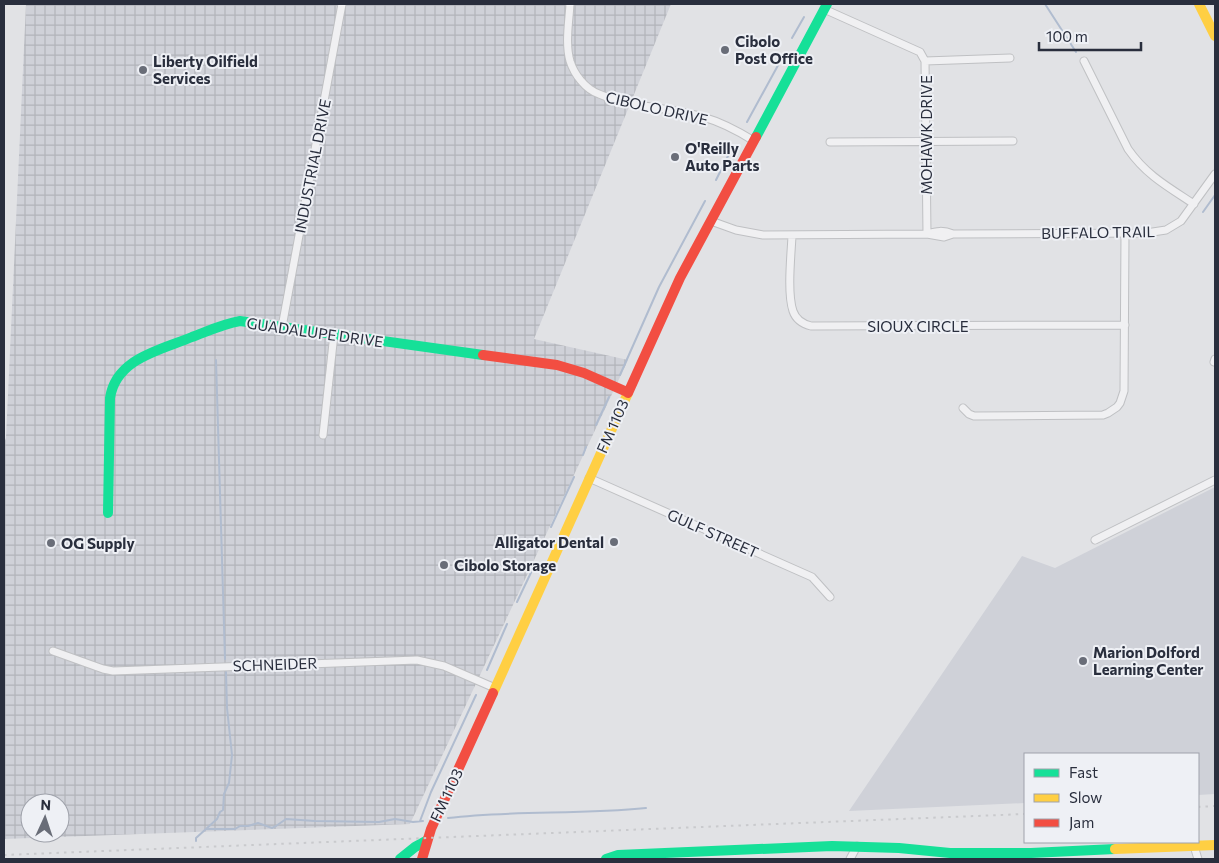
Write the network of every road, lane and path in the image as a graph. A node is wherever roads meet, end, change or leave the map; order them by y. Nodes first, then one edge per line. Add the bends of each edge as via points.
1 (342, 4) edge
2 (570, 4) edge
3 (1199, 4) edge
4 (826, 6) edge
5 (1215, 36) edge
6 (1010, 58) dead end
7 (926, 61) junction
8 (1084, 61) dead end
9 (754, 141) junction
10 (1013, 141) dead end
11 (830, 142) dead end
12 (926, 142) junction
13 (1215, 174) edge
14 (1194, 204) junction
15 (711, 221) junction
16 (927, 234) junction
17 (1124, 234) junction
18 (792, 236) junction
19 (1125, 325) junction
20 (282, 327) junction
21 (334, 334) junction
22 (627, 392) junction
23 (963, 408) dead end
24 (323, 434) dead end
25 (589, 478) junction
26 (1215, 480) edge
27 (108, 513) dead end
28 (1095, 540) dead end
29 (830, 597) dead end
30 (53, 651) dead end
31 (495, 688) junction
32 (426, 841) junction
33 (1215, 845) edge
34 (857, 846) junction
35 (1194, 846) junction
36 (938, 855) edge
37 (1064, 856) edge
38 (400, 859) edge
39 (422, 859) edge
40 (606, 859) edge
41 (850, 859) edge
42 (1198, 859) edge

1 - 20 street, INDUSTRIAL DRIVE
2 - 9 street, CIBOLO DRIVE via 570,61 586,86 597,94 619,100 703,117
3 - 5 street
4 - 7 street, MOHAWK DRIVE via 920,52
4 - 9 street, FM 1103 / FM 1103
6 - 7 street
7 - 12 street, MOHAWK DRIVE
8 - 14 street via 1137,162 1152,177
9 - 15 street, FM 1103 / FM 1103
10 - 12 street
11 - 12 street
12 - 16 street, MOHAWK DRIVE
13 - 14 street, BUFFALO TRAIL
14 - 17 street, BUFFALO TRAIL via 1182,221 1172,228
15 - 18 street, BUFFALO TRAIL via 752,234
15 - 22 street, FM 1103 / FM 1103 via 680,278
16 - 17 street, BUFFALO TRAIL via 944,237 953,234
16 - 18 street, BUFFALO TRAIL
17 - 19 street
18 - 19 street, SIOUX CIRCLE via 791,296 794,312 798,319 811,326
19 - 23 street via 1124,391 1120,403 1108,413 974,416
20 - 21 street, GUADALUPE DRIVE
20 - 27 street, GUADALUPE DRIVE via 240,321 214,327 161,348 122,372 113,383 110,398
21 - 22 street, GUADALUPE DRIVE via 557,365 584,372
21 - 24 street
22 - 25 street, FM 1103 / FM 1103
25 - 29 street, GULF STREET via 812,577
25 - 31 street, FM 1103 / FM 1103
26 - 28 street
30 - 31 street, SCHNEIDER via 113,671 417,660 444,666
31 - 32 street, FM 1103 / FM 1103
32 - 38 street
32 - 39 street, FM 1103 / FM 1103
33 - 35 street
34 - 36 street
34 - 40 street via 618,855
34 - 41 street
35 - 37 street
35 - 42 street
36 - 37 street

